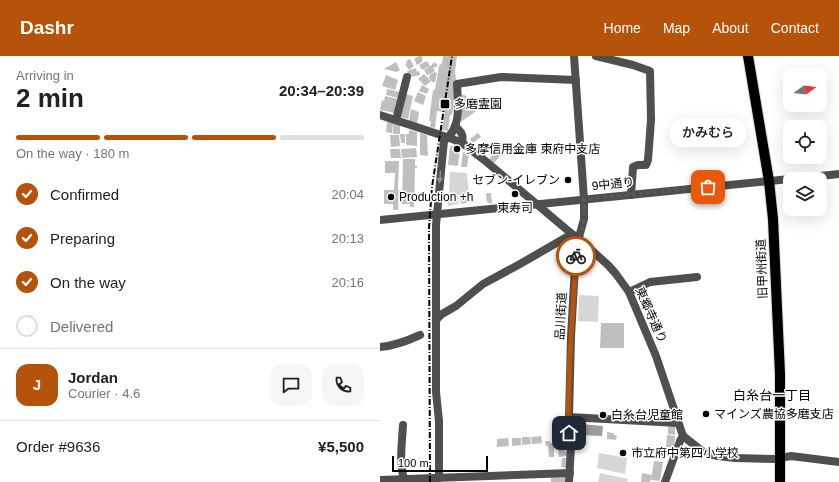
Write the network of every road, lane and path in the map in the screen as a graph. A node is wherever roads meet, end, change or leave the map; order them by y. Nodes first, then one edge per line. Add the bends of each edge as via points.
1 (574, 56) edge
2 (596, 56) edge
3 (748, 56) edge
4 (407, 77) dead end
5 (576, 80) junction
6 (380, 115) edge
7 (396, 120) junction
8 (455, 126) junction
9 (446, 136) junction
10 (462, 143) junction
11 (839, 174) edge
12 (827, 175) edge
13 (783, 180) edge
14 (769, 181) junction
15 (631, 195) junction
16 (584, 199) junction
17 (537, 204) junction
18 (438, 215) junction
19 (380, 220) edge
20 (575, 236) junction
21 (697, 277) dead end
22 (629, 292) junction
23 (436, 320) junction
24 (420, 335) dead end
25 (380, 347) edge
26 (569, 418) junction
27 (678, 423) junction
28 (403, 425) dead end
29 (683, 436) junction
30 (781, 458) junction
31 (839, 462) edge
32 (570, 473) junction
33 (439, 478) junction
34 (404, 479) junction
35 (380, 480) edge
36 (569, 482) edge
37 (665, 482) edge
38 (780, 482) edge

1 - 5 street, 品川街道
2 - 15 street via 650,71 651,120 648,160 646,165 633,167
3 - 14 main road, 旧甲州街道
4 - 7 street
5 - 8 street via 501,77 457,84 459,106
5 - 16 street, 品川街道
6 - 7 street
7 - 9 street, 東郷寺通り
8 - 9 street
8 - 10 street via 462,134
9 - 10 street, 東郷寺通り
9 -> 18 street
10 - 17 street, 東郷寺通り
11 - 12 street, 9中通り
13 - 14 street, 9中通り
14 - 15 street, 9中通り
14 - 30 main road, 旧甲州街道 via 780,374
15 - 16 street, 9中通り
16 - 17 street, 9中通り
16 - 20 street, 品川街道 via 582,231
17 - 18 street, 9中通り
17 - 20 street, 東郷寺通り
18 - 19 street, 9中通り
18 - 23 street
20 - 22 street, 東郷寺通り via 608,265
20 - 23 street via 482,284
20 - 26 street, 品川街道
21 - 22 street via 650,282
22 - 27 street, 東郷寺通り via 656,356
23 - 33 street
24 - 25 street via 395,345
26 - 27 street
26 - 32 street, 品川街道
27 - 29 street, 東郷寺通り
28 - 34 street via 401,471
29 - 30 street via 709,454 725,457
29 - 37 street
30 - 31 street via 791,456
30 - 38 main road, 旧甲州街道
32 - 33 street
32 - 36 street, 品川街道
33 - 34 street
34 - 35 street

